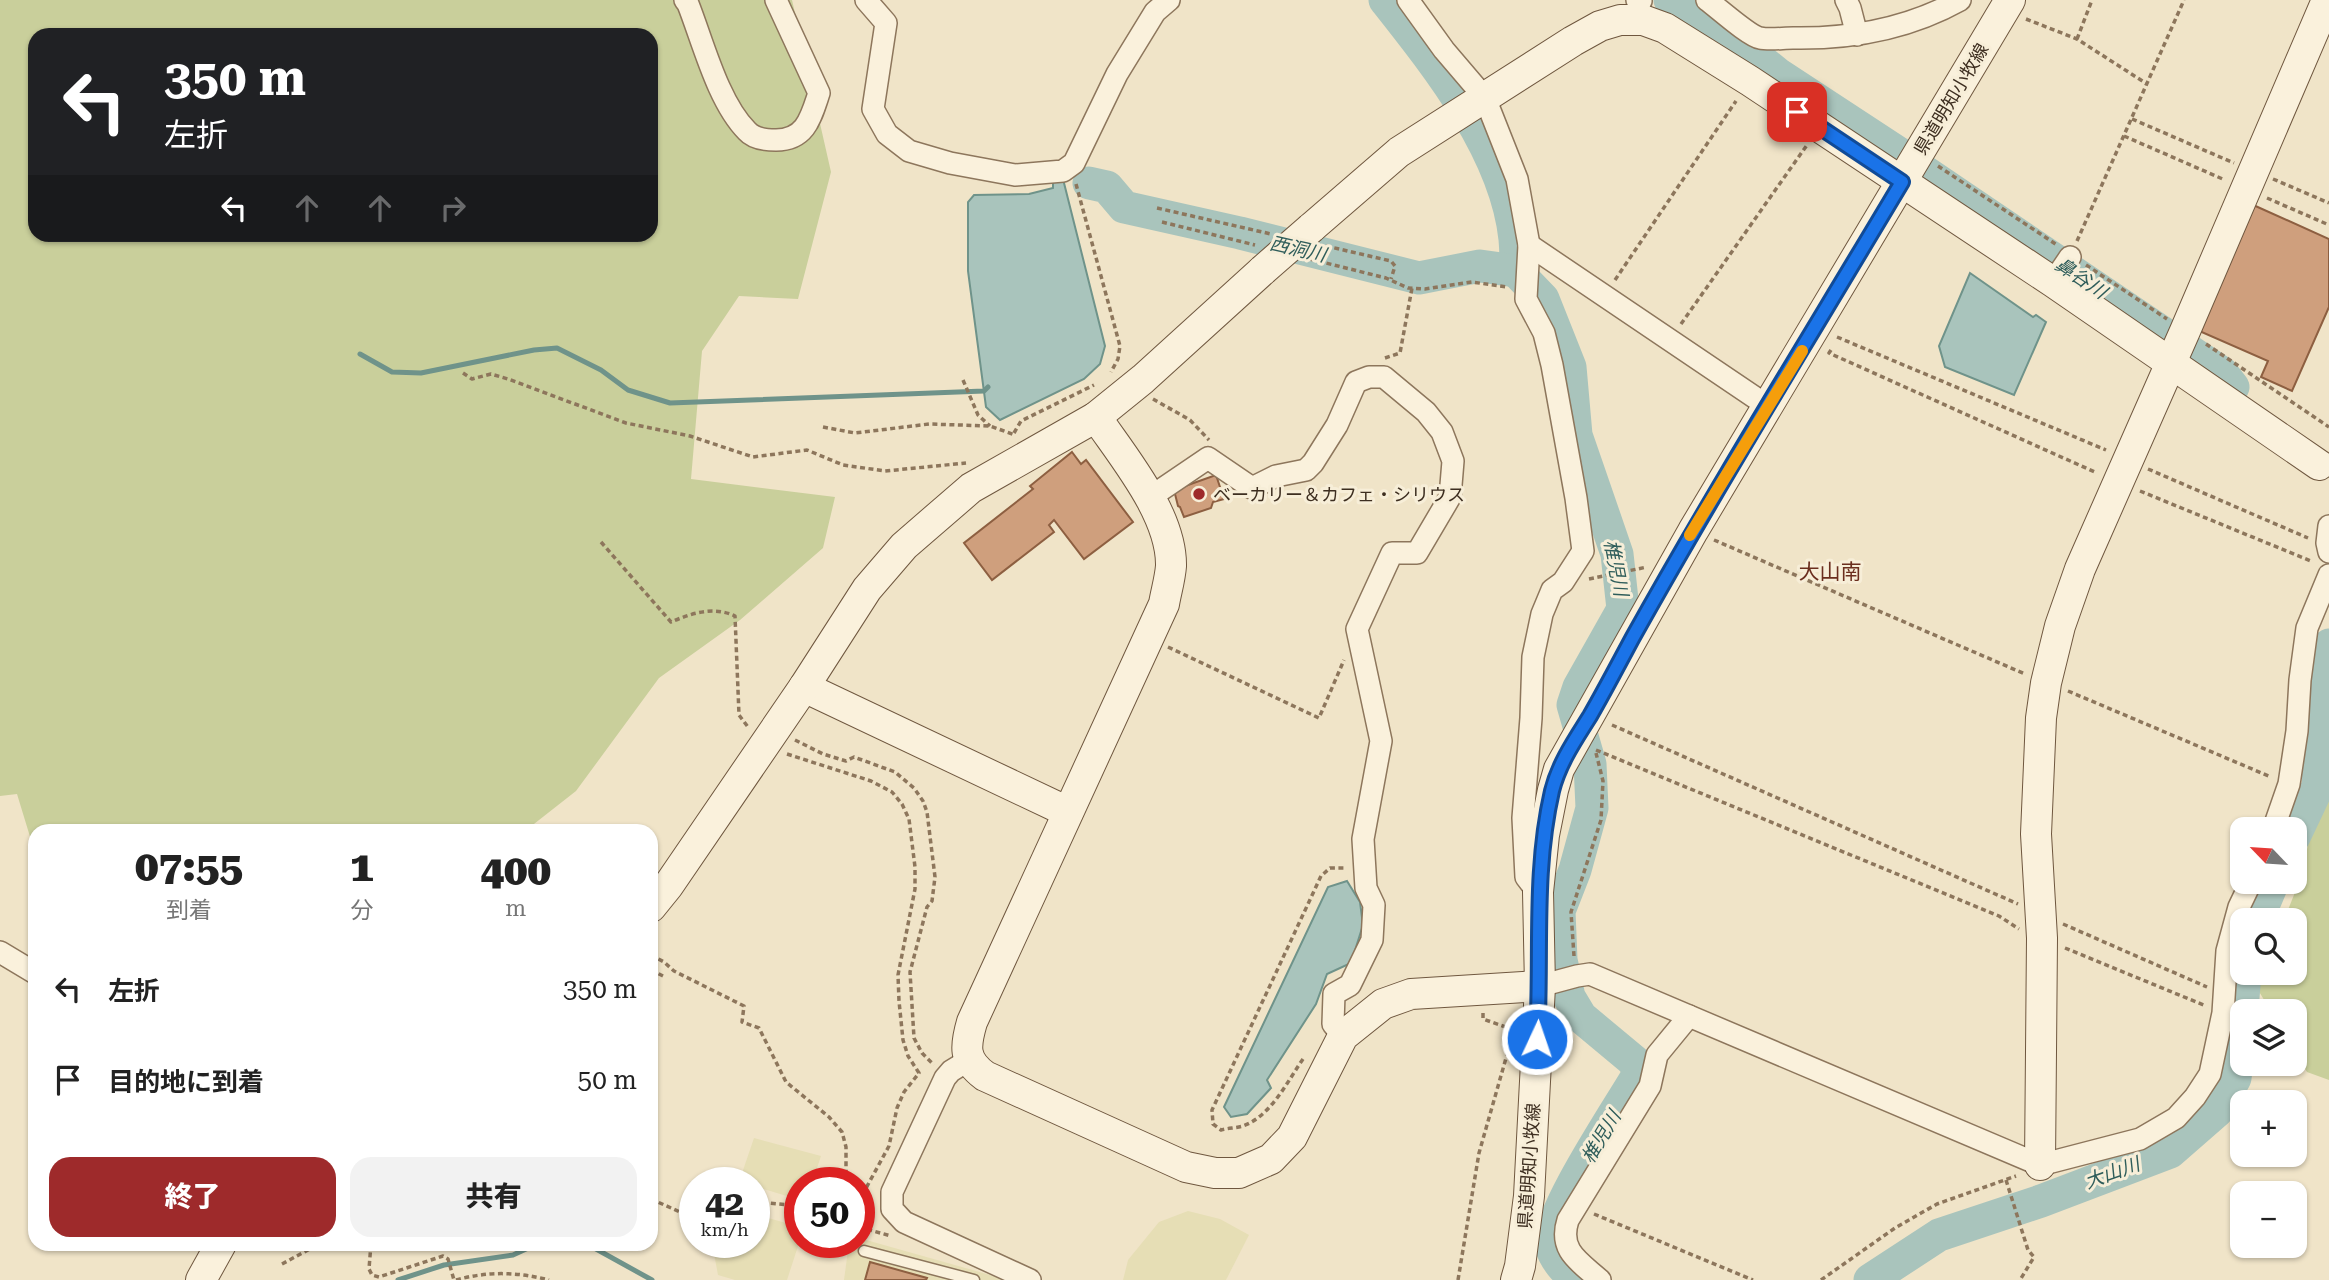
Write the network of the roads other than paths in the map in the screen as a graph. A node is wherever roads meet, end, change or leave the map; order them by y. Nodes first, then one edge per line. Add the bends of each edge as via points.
1 (685, 0) edge
2 (776, 0) edge
3 (866, 0) edge
4 (1169, 0) edge
5 (1408, 0) edge
6 (1707, 0) edge
7 (1846, 0) edge
8 (1960, 0) edge
9 (2327, 0) edge
10 (1640, 5) edge
11 (2007, 5) edge
12 (1857, 35) junction
13 (1472, 107) junction
14 (1902, 182) junction
15 (1529, 245) junction
16 (2070, 255) road end
17 (2055, 279) junction
18 (2179, 344) junction
19 (1769, 407) junction
20 (1096, 417) junction
21 (2326, 471) edge
22 (1149, 498) junction
23 (2326, 553) edge
24 (804, 687) junction
25 (1068, 812) junction
26 (2278, 817) edge
27 (1538, 892) junction
28 (2245, 894) edge
29 (658, 898) edge
30 (0, 952) edge
31 (28, 968) edge
32 (1545, 985) junction
33 (1689, 1016) junction
34 (1343, 1036) junction
35 (970, 1060) junction
36 (2040, 1165) junction
37 (217, 1251) edge
38 (875, 1254) edge
39 (201, 1280) edge
40 (974, 1280) edge
41 (1030, 1280) edge
42 (1516, 1280) edge
43 (1600, 1280) edge

1 - 2 street via 723,96 748,132 763,139 788,140 808,124 819,93
3 - 4 street via 886,23 873,109 887,134 909,151 1015,175 1063,171 1074,163 1117,74 1155,12
5 - 13 street via 1444,50
6 - 12 street via 1759,38
7 - 12 street
8 - 12 street via 1903,25
9 - 18 street
10 - 13 street via 1620,20 1573,41
10 - 14 street via 1665,28
11 - 14 street, 県道明知小牧線
13 - 15 street via 1517,179
13 - 20 street, bridge via 1399,152 1311,228 1265,259 1119,383
14 - 17 street
14 - 19 street, 県道明知小牧線
15 - 19 street
15 - 27 street via 1526,299 1544,333 1552,365 1583,551 1563,582 1552,590 1533,657 1523,818 1526,877
16 - 17 street
17 - 18 street
18 - 21 street
18 - 36 street via 2080,569 2046,683 2036,834 2041,926
19 - 27 street, 県道明知小牧線 via 1693,531 1591,735 1553,790
20 - 22 street
20 - 24 street via 1020,444 991,476 904,546 867,589
22 - 25 street via 1167,536 1171,566 1164,604
22 - 34 street via 1208,458 1252,488 1276,476 1306,470 1337,425 1356,382 1369,377 1384,377 1426,412 1442,432 1453,461 1450,497 1417,553 1392,554 1357,629 1381,741 1363,839 1366,888 1374,905 1373,940 1350,985 1334,994 1333,1024
23 - 26 street via 2307,628 2289,785
24 - 25 street
24 - 29 street
25 - 35 street via 971,1022 965,1044
27 - 32 street, 県道明知小牧線
28 - 36 street via 2227,951 2224,1004 2210,1074 2195,1097 2176,1118 2140,1139
30 - 31 street
32 - 33 street via 1590,975
32 - 34 street via 1411,994 1382,1004
32 - 42 street, 県道明知小牧線 via 1529,1196
33 - 36 street
33 - 43 street via 1657,1055 1650,1086 1564,1233 1570,1254
34 - 35 street via 1292,1137 1271,1159 1239,1173 1186,1167 985,1076
35 - 41 street via 945,1078 892,1192 892,1209 904,1222
37 - 39 street
38 - 40 lane

